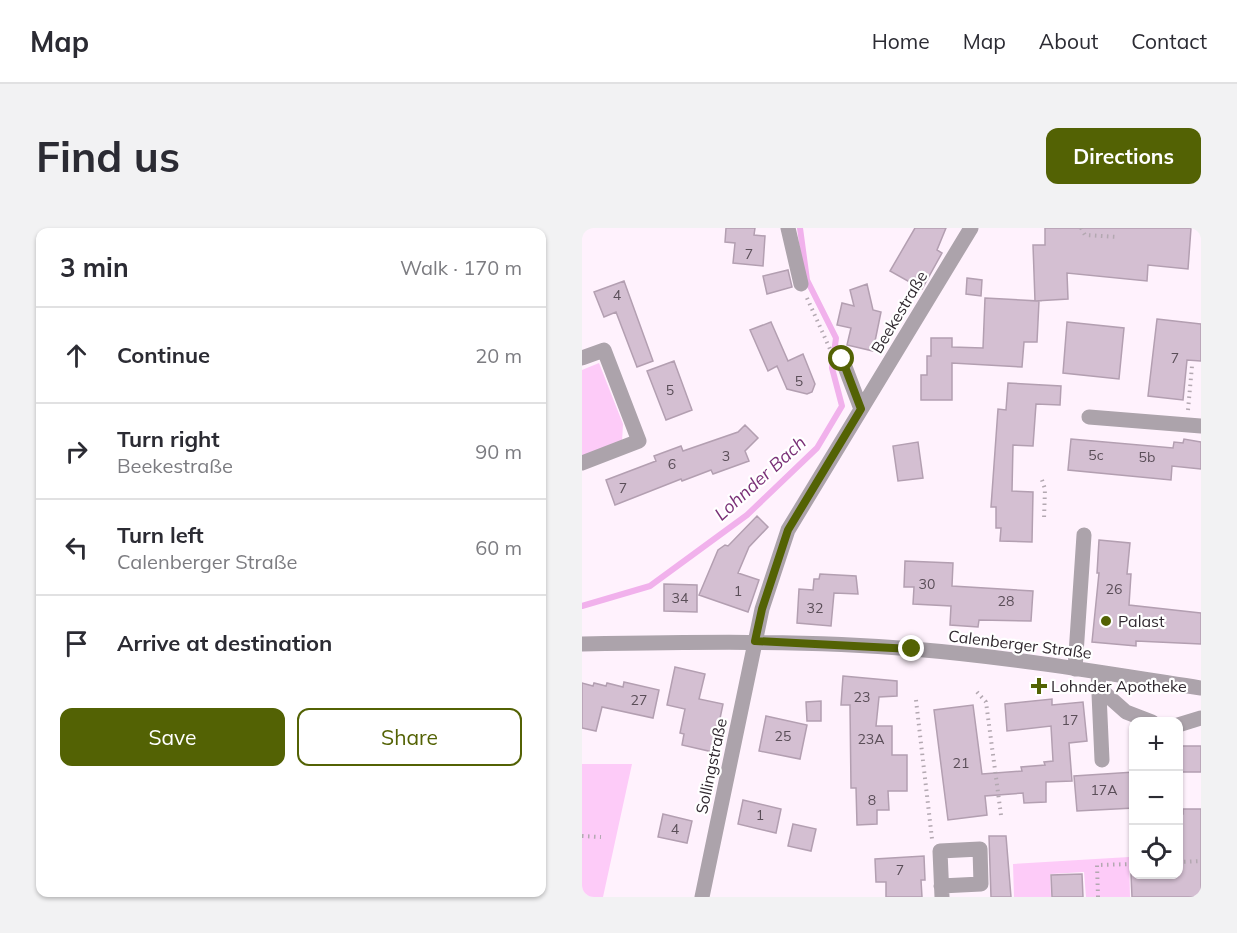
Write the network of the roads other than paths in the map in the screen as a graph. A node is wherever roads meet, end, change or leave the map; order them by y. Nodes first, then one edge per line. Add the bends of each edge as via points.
1 (788, 228) edge
2 (971, 228) edge
3 (801, 284) road end
4 (582, 358) edge
5 (842, 359) dead end
6 (861, 409) junction
7 (1089, 417) dead end
8 (1194, 426) edge
9 (582, 463) edge
10 (1084, 535) dead end
11 (755, 641) junction
12 (582, 644) edge
13 (1075, 669) junction
14 (1098, 672) junction
15 (1099, 688) junction
16 (1201, 688) edge
17 (1139, 717) edge
18 (1201, 718) edge
19 (1183, 724) edge
20 (1102, 760) dead end
21 (942, 891) edge
22 (702, 897) edge

1 - 3 street
2 - 6 street, Beekestraße
4 - 9 street via 604,350 639,441
5 - 6 street
6 - 11 street, Beekestraße via 788,530
7 - 8 street
10 - 13 street
11 - 12 street, Calenberger Straße
11 - 13 street, Calenberger Straße via 912,649
11 - 22 street, Sollingstraße
13 - 14 street, Calenberger Straße
14 - 15 street
14 - 16 street, Calenberger Straße
15 - 17 street via 1126,712
15 - 20 street
18 - 19 street
21 - 21 street via 940,851 980,849 981,884

